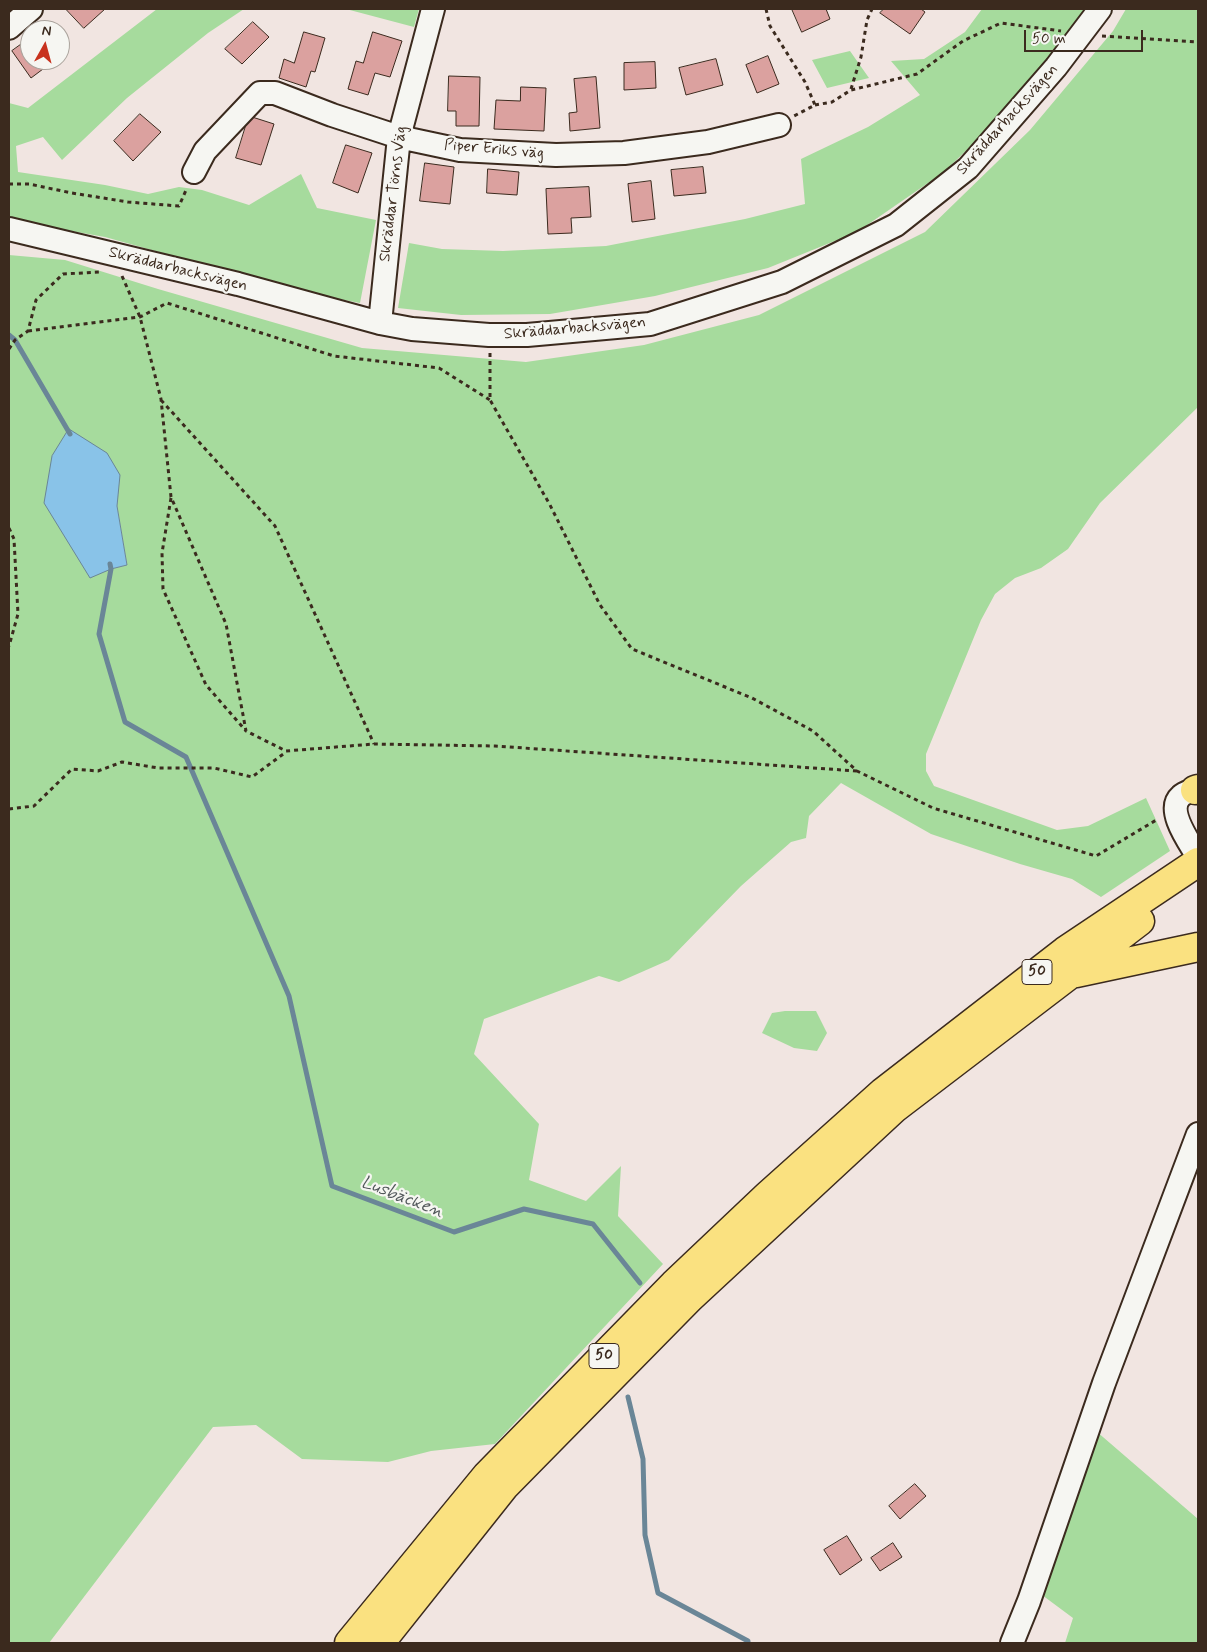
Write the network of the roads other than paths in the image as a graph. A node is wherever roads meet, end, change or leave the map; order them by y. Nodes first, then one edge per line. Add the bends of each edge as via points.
1 (31, 9) edge
2 (433, 9) edge
3 (1100, 9) edge
4 (9, 28) edge
5 (779, 125) road end
6 (399, 137) junction
7 (194, 172) road end
8 (9, 229) edge
9 (380, 323) junction
10 (1197, 789) edge
11 (1198, 857) edge
12 (1198, 862) edge
13 (1198, 880) edge
14 (1198, 947) edge
15 (1068, 975) junction
16 (1198, 1134) edge
17 (349, 1643) edge
18 (380, 1643) edge
19 (1012, 1643) edge

1 - 4 street
2 - 6 street, Skräddar Törns Väg
3 - 9 street, Skräddarbacksvägen via 1056,68 968,168 896,225 782,282 650,324 527,335 489,335
5 - 6 street, Piper Eriks väg via 708,142 624,153 566,155 460,150
6 - 7 street, Piper Eriks väg via 275,93 260,93 205,151
6 - 9 street, Skräddar Törns Väg
8 - 9 street, Skräddarbacksvägen via 119,263 238,284
10 - 11 street via 1182,794 1175,809
12 - 17 highway, 50 via 1065,951 883,1092 768,1195 674,1284 487,1476
13 - 15 highway, 50
14 - 15 highway
15 - 18 highway, 50 via 895,1108 690,1298 504,1487
16 - 19 street

